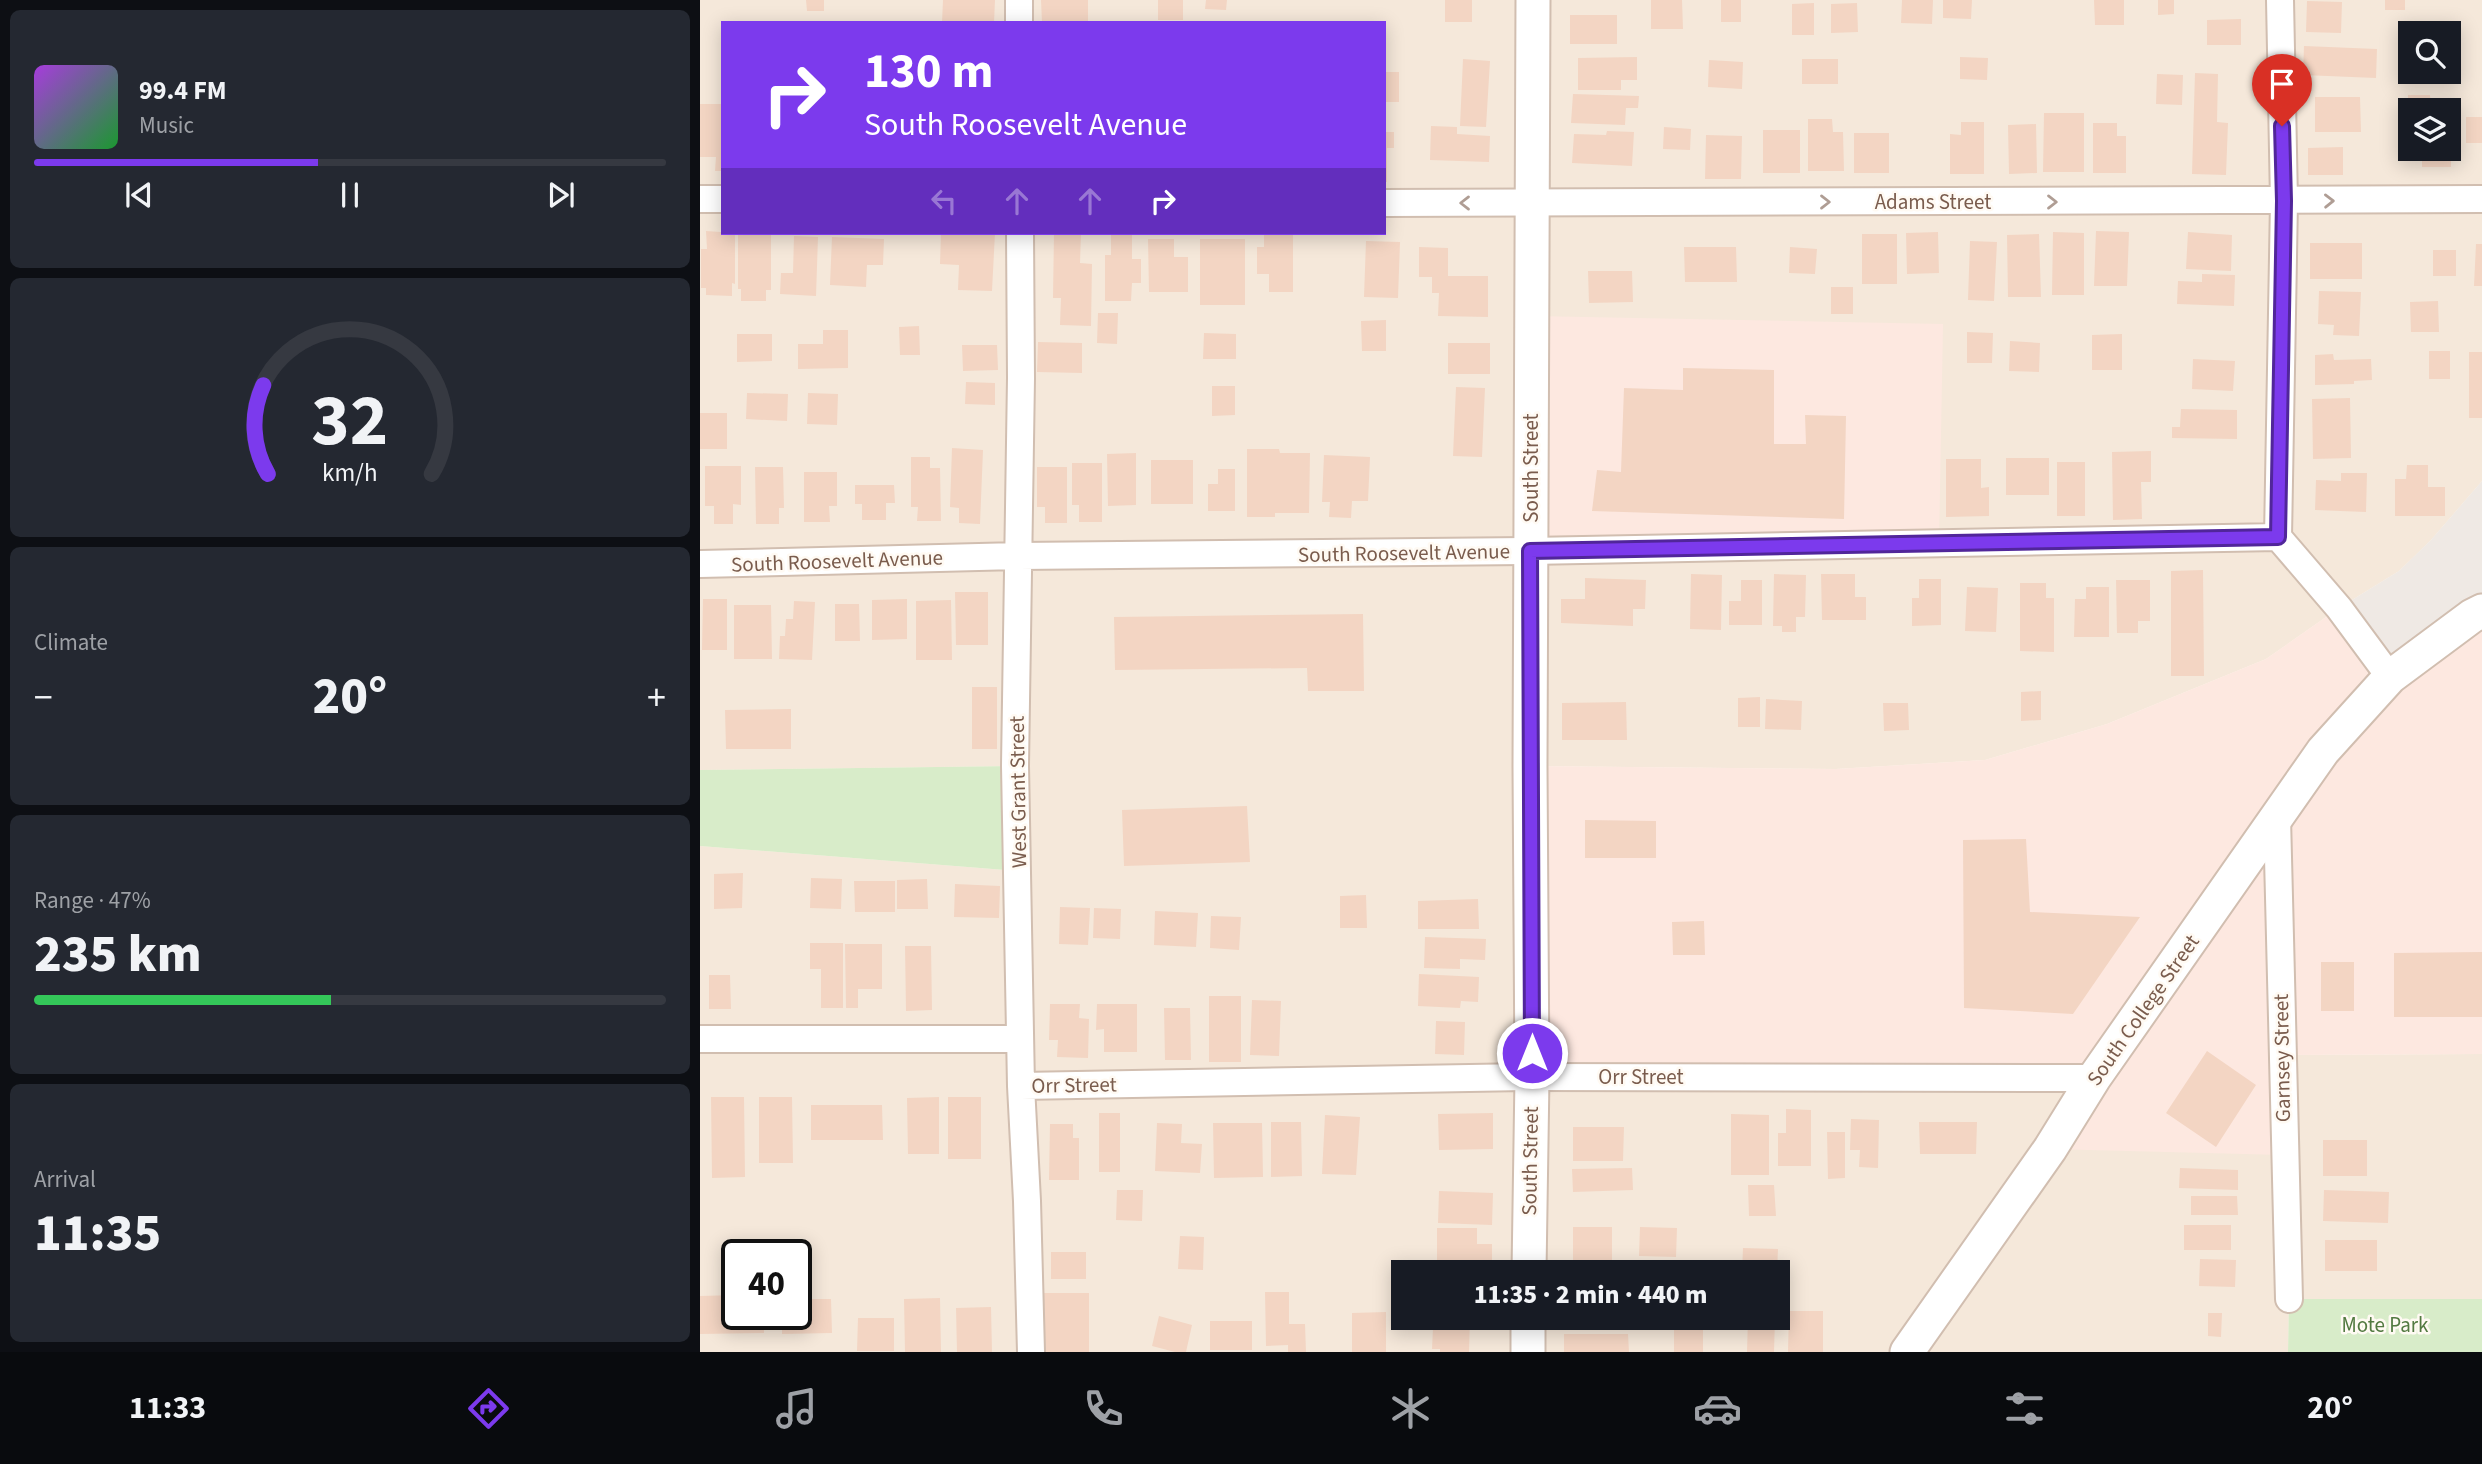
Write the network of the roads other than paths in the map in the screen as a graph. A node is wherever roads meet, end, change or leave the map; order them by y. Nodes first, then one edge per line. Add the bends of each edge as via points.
1 (1019, 0) edge
2 (1533, 0) edge
3 (2280, 0) edge
4 (1019, 21) edge
5 (700, 198) edge
6 (721, 199) edge
7 (2482, 199) edge
8 (2284, 201) junction
9 (1386, 203) edge
10 (1533, 203) junction
11 (1020, 235) edge
12 (2278, 537) junction
13 (1530, 551) junction
14 (1019, 556) junction
15 (700, 564) edge
16 (2482, 611) edge
17 (2390, 677) junction
18 (2277, 817) junction
19 (700, 1039) edge
20 (1020, 1039) junction
21 (1532, 1077) junction
22 (2094, 1079) junction
23 (1021, 1086) junction
24 (1529, 1260) edge
25 (2289, 1299) dead end
26 (1528, 1330) edge
27 (1031, 1352) edge
28 (1528, 1352) edge
29 (1908, 1352) edge

1 - 4 street
2 - 10 street, South Street
3 - 8 street
5 - 6 street
8 -> 7 street, Adams Street
10 -> 8 street, Adams Street
8 - 12 street
10 -> 9 street, Adams Street
10 - 13 street, South Street
11 - 14 street, West Grant Street
12 - 13 street, South Roosevelt Avenue
12 - 17 street
13 - 14 street, South Roosevelt Avenue
13 - 21 street, South Street
14 - 15 street, South Roosevelt Avenue
14 - 20 street, West Grant Street via 1015,766
16 - 17 street
17 - 18 street, South College Street via 2323,751
18 - 22 street, South College Street
18 - 25 street, Garnsey Street
19 - 20 street
20 - 23 street, West Grant Street
21 - 22 street, Orr Street
21 - 23 street, Orr Street
21 - 24 street, South Street
22 - 29 street, South College Street
23 - 27 street, West Grant Street
26 - 28 street

